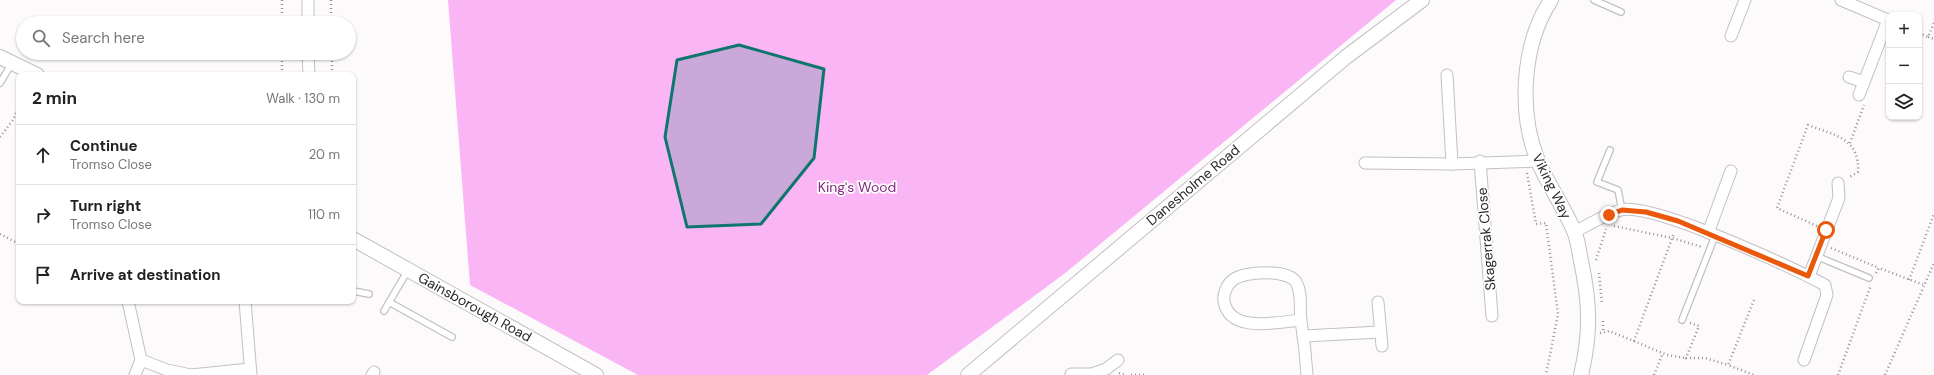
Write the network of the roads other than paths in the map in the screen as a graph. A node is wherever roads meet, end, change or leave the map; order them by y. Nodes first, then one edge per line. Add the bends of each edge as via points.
1 (308, 0) edge
2 (1422, 0) edge
3 (1551, 0) edge
4 (1594, 0) edge
5 (1745, 0) edge
6 (1841, 0) edge
7 (1871, 5) edge
8 (1621, 12) dead end
9 (308, 16) edge
10 (1886, 18) edge
11 (1886, 27) edge
12 (1731, 36) dead end
13 (308, 60) edge
14 (4, 61) edge
15 (30, 72) edge
16 (309, 72) edge
17 (1447, 75) dead end
18 (1849, 77) dead end
19 (1864, 82) junction
20 (0, 83) edge
21 (1859, 95) road end
22 (1610, 150) dead end
23 (1532, 161) junction
24 (1480, 162) junction
25 (1365, 163) dead end
26 (1452, 164) junction
27 (1731, 171) dead end
28 (1838, 183) road end
29 (1622, 210) junction
30 (1574, 232) junction
31 (1712, 234) junction
32 (356, 241) edge
33 (1816, 256) junction
34 (408, 270) junction
35 (1808, 276) junction
36 (1869, 278) dead end
37 (356, 292) edge
38 (369, 294) dead end
39 (389, 302) junction
40 (1378, 302) dead end
41 (129, 304) edge
42 (245, 304) edge
43 (384, 311) dead end
44 (1492, 316) dead end
45 (1301, 320) junction
46 (1682, 320) road end
47 (1380, 332) junction
48 (1304, 336) junction
49 (452, 337) dead end
50 (1382, 346) dead end
51 (141, 360) junction
52 (1118, 360) dead end
53 (1804, 360) dead end
54 (250, 372) edge
55 (586, 373) edge
56 (1071, 374) dead end
57 (135, 375) edge
58 (968, 375) edge
59 (1089, 375) edge
60 (1307, 375) edge
61 (1581, 375) edge

1 - 9 street
2 - 58 street, Danesholme Road via 1346,58
3 - 23 street, Viking Way via 1542,14 1527,74 1526,111
4 - 8 lane
5 - 12 street
6 - 7 street
7 - 10 street
11 - 19 street
13 - 16 street
14 - 15 street
14 - 20 lane
17 - 26 street
18 - 19 street
19 - 21 street
22 - 29 lane via 1597,182 1618,190
23 - 24 street
23 - 30 street, Viking Way
24 - 26 street
24 - 44 street, Skagerrak Close
25 - 26 street
27 - 31 street
28 - 33 street via 1839,198
29 - 30 street
29 - 31 street via 1646,212
30 - 61 street, Viking Way via 1586,285 1588,335
31 - 35 street
31 - 46 lane via 1710,250
32 - 34 street, Gainsborough Road
33 - 35 street
33 - 36 lane
34 - 39 lane
34 - 55 street, Gainsborough Road
35 - 53 street via 1825,284 1827,295
37 - 38 lane
39 - 43 lane
39 - 49 lane
40 - 47 street
41 - 51 street
42 - 54 street
45 - 45 street via 1247,324 1238,321 1225,307 1224,299 1228,284 1241,276 1253,274 1275,273 1290,276 1300,291
45 - 48 street
47 - 48 street
47 - 50 street
48 - 60 street
51 - 54 street via 166,370 190,375
51 - 57 street
52 - 59 street via 1106,369
56 - 59 street

